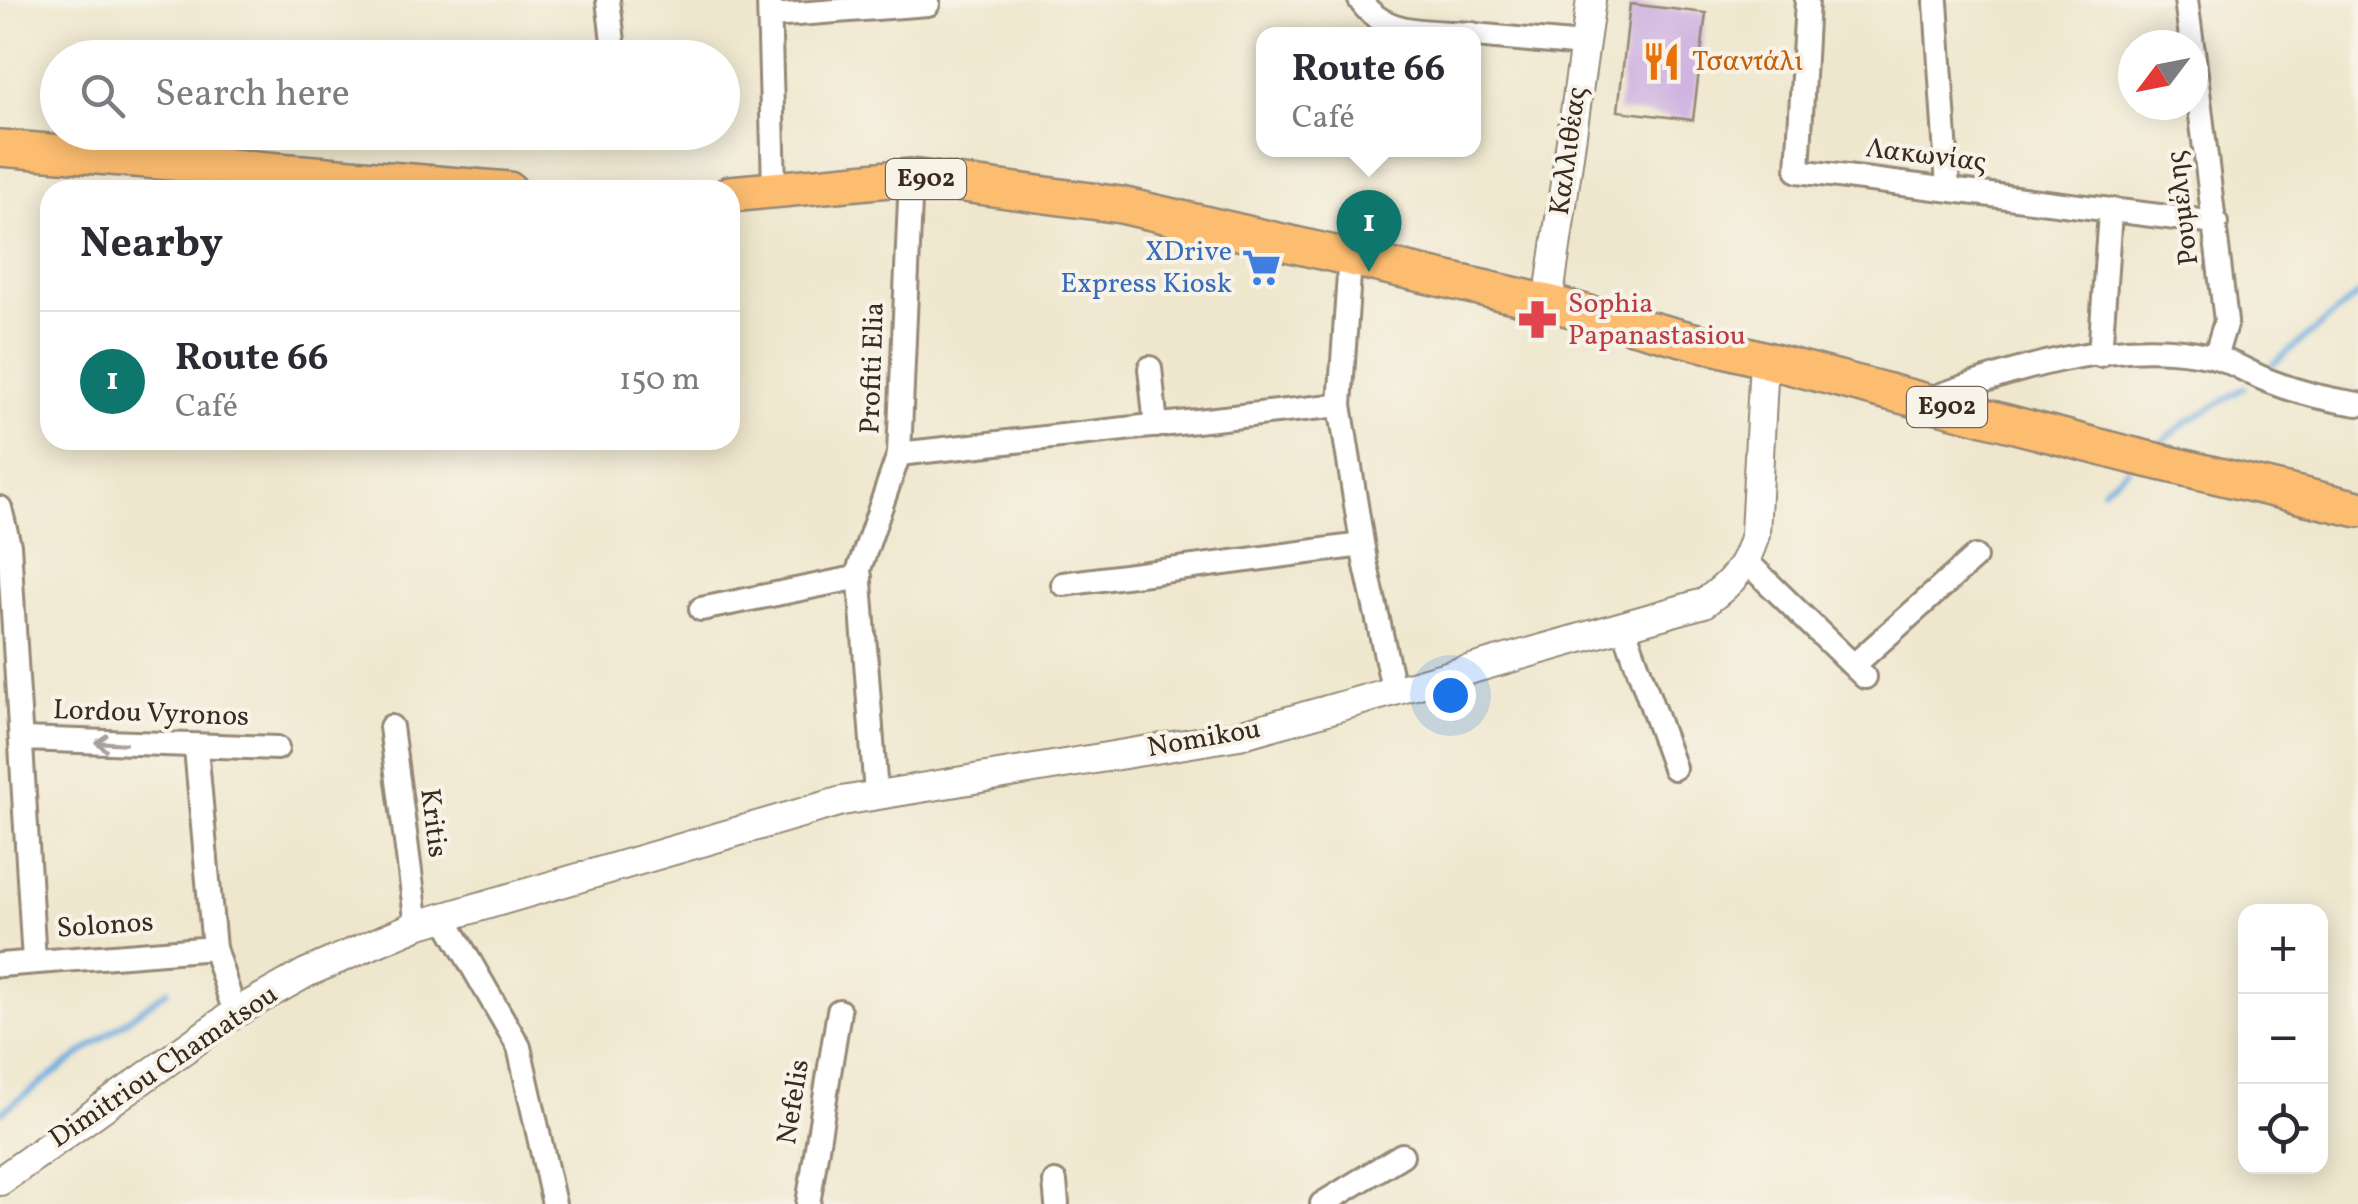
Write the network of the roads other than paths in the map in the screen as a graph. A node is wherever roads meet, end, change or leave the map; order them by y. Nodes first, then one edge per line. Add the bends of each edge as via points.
1 (608, 0) edge
2 (928, 0) edge
3 (1360, 0) edge
4 (1591, 0) edge
5 (1807, 0) edge
6 (2186, 0) edge
7 (1936, 2) edge
8 (770, 8) edge
9 (1388, 27) edge
10 (2190, 30) edge
11 (1481, 36) edge
12 (613, 40) edge
13 (1583, 45) junction
14 (2202, 120) edge
15 (0, 148) edge
16 (911, 177) junction
17 (284, 180) edge
18 (774, 187) junction
19 (1948, 187) junction
20 (740, 192) edge
21 (2110, 212) junction
22 (2216, 223) junction
23 (1350, 260) junction
24 (1548, 302) junction
25 (2100, 355) junction
26 (2216, 357) junction
27 (1764, 360) junction
28 (1150, 368) dead end
29 (1924, 400) junction
30 (2358, 404) edge
31 (1340, 405) junction
32 (1156, 426) junction
33 (899, 454) junction
34 (0, 508) edge
35 (2358, 509) edge
36 (1362, 545) junction
37 (1976, 558) dead end
38 (1748, 562) junction
39 (860, 577) junction
40 (1062, 584) dead end
41 (701, 609) dead end
42 (1624, 625) junction
43 (1393, 688) junction
44 (392, 727) dead end
45 (24, 739) junction
46 (196, 748) junction
47 (277, 748) dead end
48 (1674, 768) dead end
49 (876, 794) junction
50 (444, 917) junction
51 (417, 926) junction
52 (214, 948) junction
53 (34, 960) junction
54 (0, 966) edge
55 (840, 1011) dead end
56 (235, 1013) junction
57 (1402, 1155) dead end
58 (0, 1180) edge
59 (554, 1204) edge
60 (808, 1204) edge
61 (1322, 1204) edge

1 - 12 street
2 - 8 street
3 - 9 street
4 - 13 street, Καλλιθέας
5 - 19 street, Λακωνίας via 1798,171
6 - 10 street, Ρουμέλης
7 - 19 street
8 - 18 street
11 - 13 street
13 - 24 street, Καλλιθέας
14 - 22 street, Ρουμέλης
15 - 17 main road
16 - 18 main road, E902
16 - 23 main road, E902 via 1120,205
16 - 33 street, Profiti Elia
18 - 20 main road, E902
19 - 21 street, Λακωνίας
21 - 22 street, Λακωνίας
21 - 25 street
22 - 26 street, Ρουμέλης via 2226,321
23 - 24 main road, E902
23 - 31 street
24 - 27 main road, E902
25 - 26 street via 2170,350
25 - 29 street via 2006,372
26 - 30 street via 2270,382
27 - 29 main road, E902
27 - 38 street
28 - 32 street
29 - 35 main road, E902
31 - 32 street
31 - 36 street
32 - 33 street
33 - 39 street, Profiti Elia via 870,526
34 - 45 street via 9,545
36 - 40 street
36 - 43 street
37 - 38 street via 1859,671
38 - 42 street, Nomikou via 1704,603
39 - 41 street
39 - 49 street, Profiti Elia
42 - 43 street, Nomikou
42 - 48 street
43 - 49 street, Nomikou via 1239,735
44 - 51 street, Kritis
46 -> 45 street, Lordou Vyronos
45 - 53 street
46 - 47 street, Lordou Vyronos
46 - 52 street
49 - 50 street, Nomikou
50 - 51 street, Dimitriou Chamatsou
50 - 59 street via 519,1047
51 - 56 street, Dimitriou Chamatsou via 306,972
52 - 53 street, Solonos
52 - 56 street
53 - 54 street, Solonos
55 - 60 street, Nefelis
56 - 58 street, Dimitriou Chamatsou
57 - 61 street

